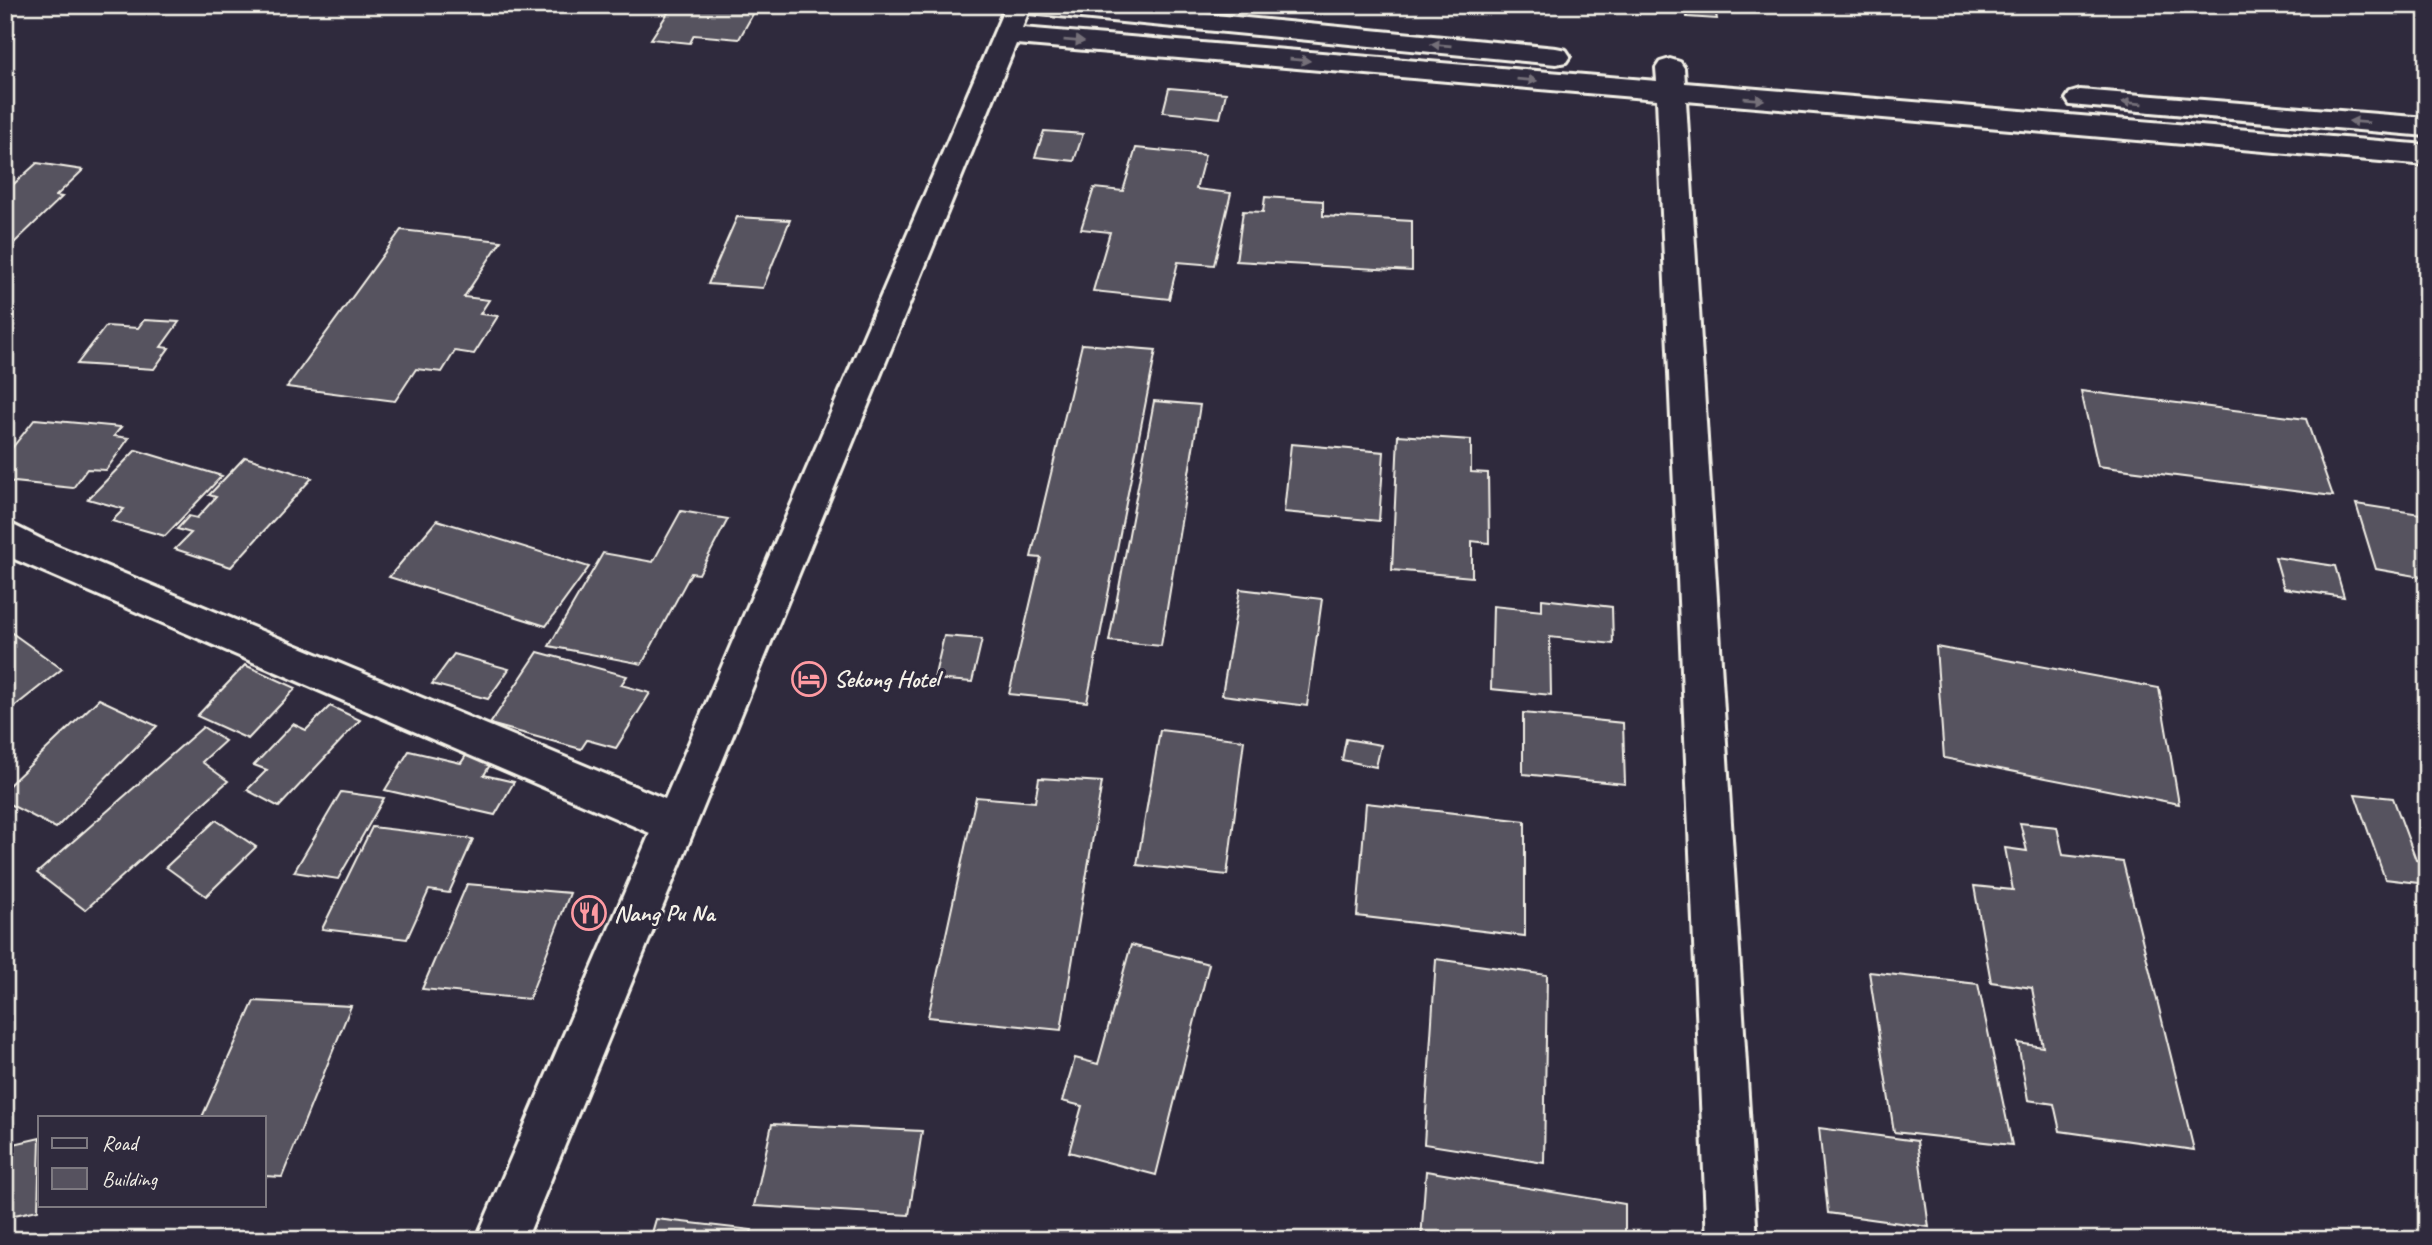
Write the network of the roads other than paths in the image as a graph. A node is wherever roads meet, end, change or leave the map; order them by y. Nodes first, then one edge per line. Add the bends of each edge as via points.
1 (1016, 15) edge
2 (1671, 79) junction
3 (2427, 127) edge
4 (2427, 155) edge
5 (5, 536) edge
6 (675, 822) junction
7 (501, 1240) edge
8 (1732, 1240) edge

1 - 2 street
1 - 6 street
3 -> 2 street
2 -> 4 street
2 - 8 street
5 - 6 street via 217,631
6 - 7 street

